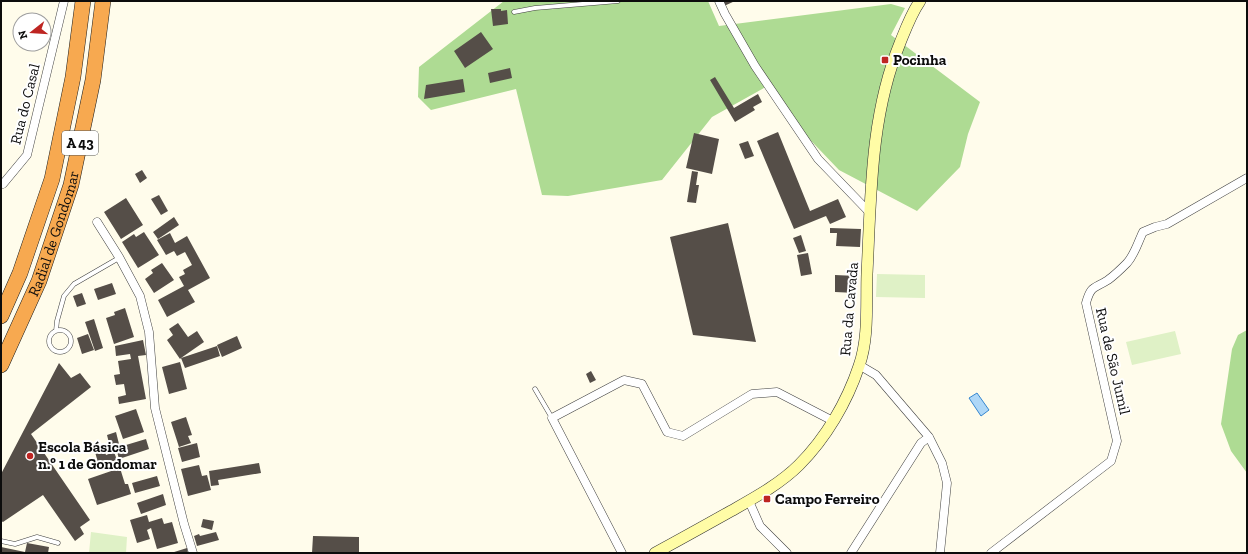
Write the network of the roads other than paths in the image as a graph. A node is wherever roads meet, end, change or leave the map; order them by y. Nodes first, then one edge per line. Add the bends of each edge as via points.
1 (64, 1) edge
2 (83, 1) edge
3 (103, 1) edge
4 (618, 1) edge
5 (719, 1) edge
6 (920, 1) edge
7 (514, 12) dead end
8 (1247, 178) edge
9 (2, 185) edge
10 (870, 213) junction
11 (98, 222) dead end
12 (119, 257) junction
13 (1, 316) edge
14 (56, 331) junction
15 (1, 365) edge
16 (859, 365) junction
17 (536, 389) dead end
18 (552, 418) junction
19 (833, 421) junction
20 (929, 437) junction
21 (749, 501) junction
22 (1, 541) edge
23 (58, 543) dead end
24 (193, 553) edge
25 (622, 553) edge
26 (655, 553) edge
27 (787, 553) edge
28 (851, 553) edge
29 (940, 553) edge
30 (991, 553) edge

1 - 9 street, Rua do Casal via 27,155
2 - 13 highway, Radial de Gondomar / A 43 via 73,77 52,179 20,273
3 - 15 highway, Radial de Gondomar / A 43 via 93,80 71,185 39,281
4 - 7 lane
5 - 10 street via 755,66 818,159
6 - 10 street, Rua da Cavada via 910,16 884,90 876,127
8 - 30 street, Rua de São Jumil via 1173,221 1143,232 1128,262 1088,294 1086,304 1117,441 1110,461
10 - 16 street, Rua da Cavada via 865,338
11 - 12 street
12 - 14 lane via 74,284 64,296 56,320
12 - 24 street via 140,296 149,332 155,408
14 - 14 lane via 48,340 54,351 60,353 66,351 71,340 63,330
16 - 19 street, Rua da Cavada
16 - 20 street via 876,375
17 - 18 lane
18 - 19 street via 624,380 642,384 667,432 683,436 752,394 777,392
18 - 25 street
19 - 21 street, Rua da Cavada via 798,466
20 - 28 street via 921,443
20 - 29 street via 942,463 946,483
21 - 26 street, Rua da Cavada
21 - 27 street via 760,526
22 - 23 lane via 15,544 37,537

